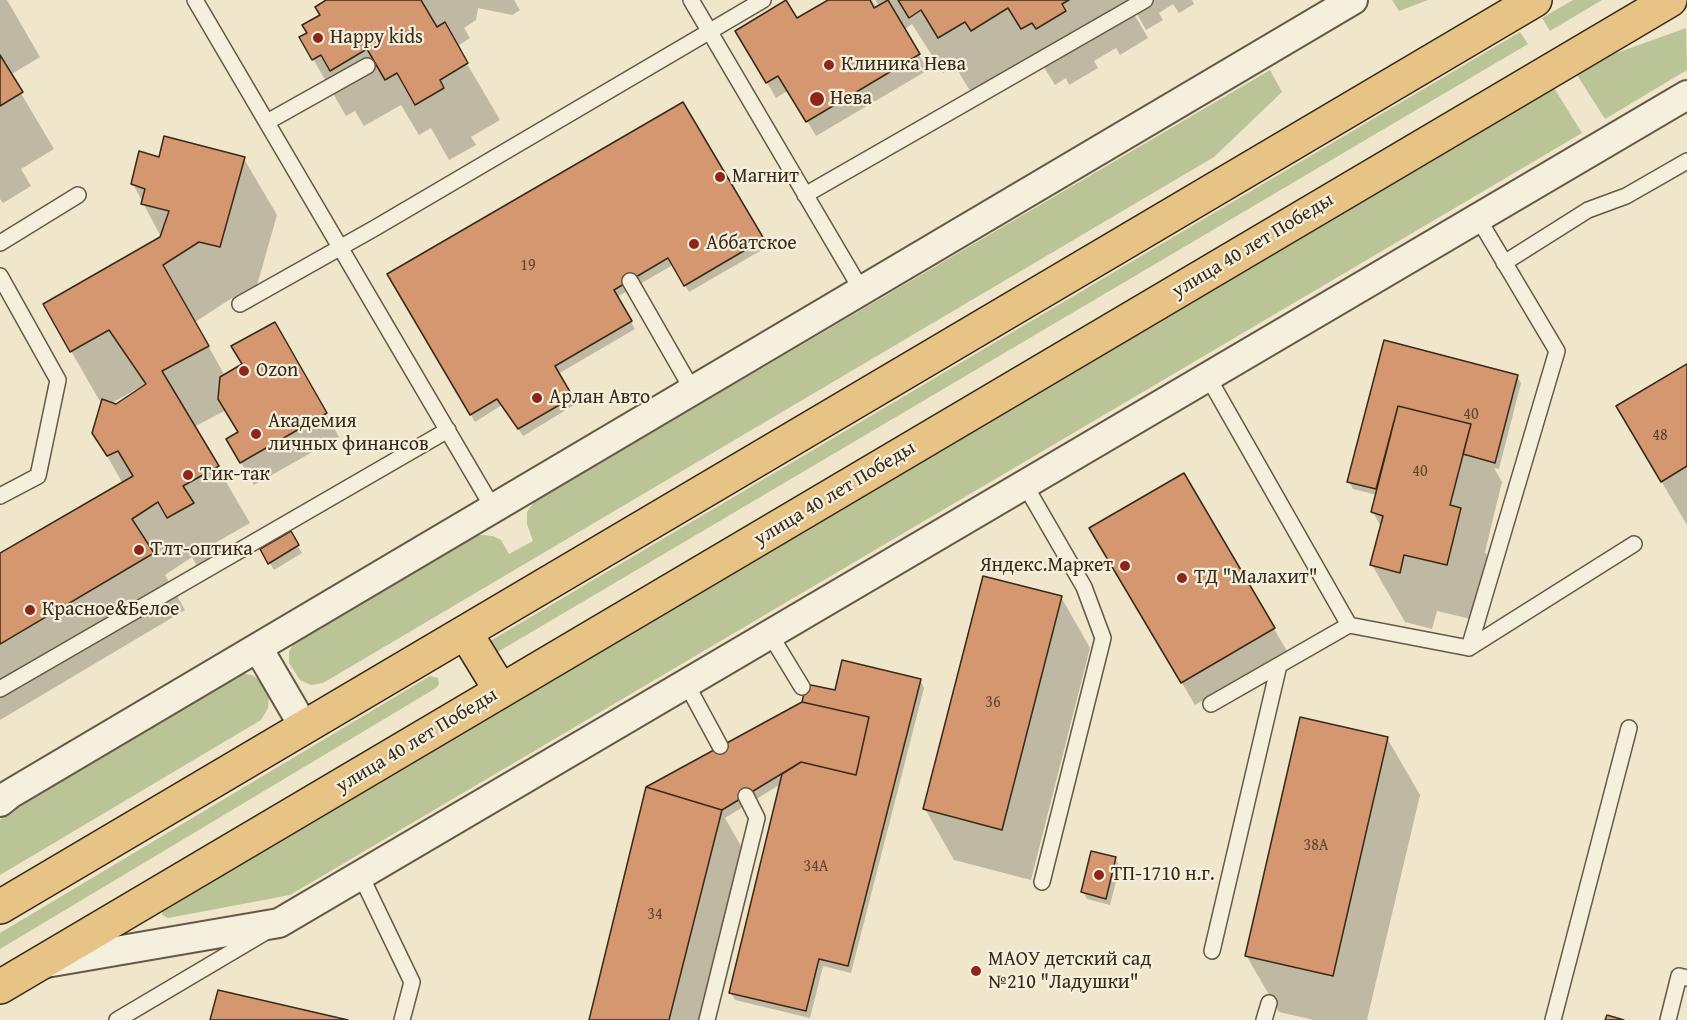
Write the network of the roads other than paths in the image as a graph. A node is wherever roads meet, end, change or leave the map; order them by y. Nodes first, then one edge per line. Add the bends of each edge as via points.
1 (195, 0) edge
2 (691, 0) edge
3 (763, 0) edge
4 (1145, 0) edge
5 (1353, 0) edge
6 (1535, 0) edge
7 (1670, 0) edge
8 (710, 32) junction
9 (367, 66) dead end
10 (1687, 95) edge
11 (267, 122) junction
12 (1687, 161) edge
13 (78, 195) dead end
14 (805, 195) junction
15 (1478, 218) junction
16 (0, 243) edge
17 (341, 248) junction
18 (1504, 263) junction
19 (0, 276) edge
20 (630, 281) dead end
21 (862, 291) junction
22 (240, 304) dead end
23 (1208, 377) junction
24 (693, 391) junction
25 (448, 430) junction
26 (1025, 484) junction
27 (0, 496) edge
28 (494, 508) junction
29 (1634, 544) dead end
30 (1348, 625) junction
31 (465, 632) junction
32 (771, 636) junction
33 (258, 648) junction
34 (1469, 648) junction
35 (1279, 665) junction
36 (687, 685) junction
37 (802, 687) dead end
38 (0, 689) edge
39 (501, 691) junction
40 (1211, 704) dead end
41 (304, 727) junction
42 (1629, 728) dead end
43 (720, 746) dead end
44 (746, 796) dead end
45 (0, 802) edge
46 (361, 876) junction
47 (1042, 882) dead end
48 (0, 907) edge
49 (279, 923) junction
50 (1212, 951) dead end
51 (41, 964) junction
52 (1687, 978) edge
53 (0, 987) edge
54 (1269, 1003) dead end
55 (117, 1020) edge
56 (402, 1020) edge
57 (707, 1020) edge
58 (1264, 1020) edge
59 (1553, 1020) edge
60 (1668, 1020) edge

1 - 11 lane
2 - 8 lane
3 - 8 lane
4 - 14 lane
5 - 21 street
6 - 31 main road
7 - 39 main road, улица 40 лет Победы
8 - 14 lane
8 - 17 lane
9 - 11 lane
10 - 15 street
11 - 17 lane
12 - 18 lane via 1626,196 1588,210
13 - 16 lane
14 - 21 lane
15 - 18 lane
15 - 23 street
17 - 22 lane
17 - 25 lane
18 - 34 lane via 1557,351
19 - 27 lane via 58,380 38,476
20 - 24 lane
21 - 24 street
23 - 26 street
23 - 30 lane
24 - 28 street
25 - 28 lane
25 - 38 lane
26 - 32 street
26 - 47 lane via 1084,587 1103,638
28 - 33 street
29 - 34 lane
30 - 34 lane
30 - 35 lane
31 - 39 main road
31 - 41 main road
32 - 36 street
32 - 37 lane
33 - 41 street
33 - 45 street
35 - 40 lane
35 - 50 lane
36 - 43 lane
36 - 46 street
39 - 51 main road, улица 40 лет Победы
41 - 48 main road
42 - 59 lane
44 - 57 lane via 757,818
46 - 49 street
46 - 56 lane via 412,982
49 - 51 street
49 - 55 lane
51 - 53 main road, улица 40 лет Победы
52 - 60 lane via 1679,976
54 - 58 lane

